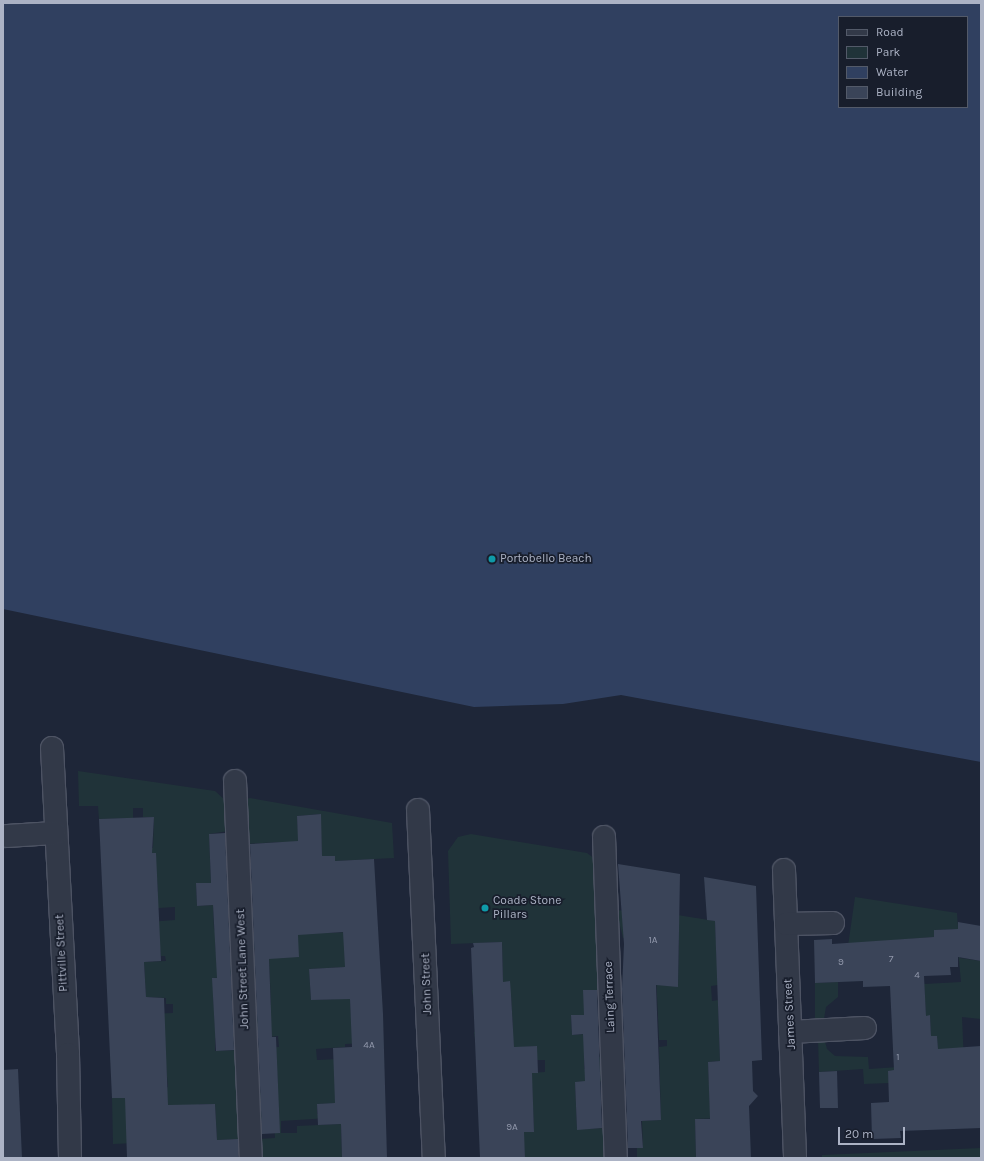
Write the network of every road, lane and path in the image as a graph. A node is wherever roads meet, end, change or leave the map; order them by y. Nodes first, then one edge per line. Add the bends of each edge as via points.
1 (52, 757) dead end
2 (235, 788) dead end
3 (418, 818) dead end
4 (55, 833) junction
5 (7, 836) dead end
6 (605, 846) dead end
7 (785, 878) dead end
8 (833, 923) dead end
9 (786, 924) junction
10 (865, 1028) dead end
11 (790, 1032) junction
12 (70, 1158) edge
13 (251, 1158) edge
14 (434, 1158) edge
15 (616, 1158) edge
16 (795, 1158) edge

1 - 4 street, Pittville Street
2 - 13 street, John Street Lane West
3 - 14 street, John Street
4 - 5 street
4 - 12 street, Pittville Street via 68,1054
6 - 15 street, Laing Terrace
7 - 9 street, James Street
8 - 9 street
9 - 11 street, James Street
10 - 11 street
11 - 16 street, James Street

